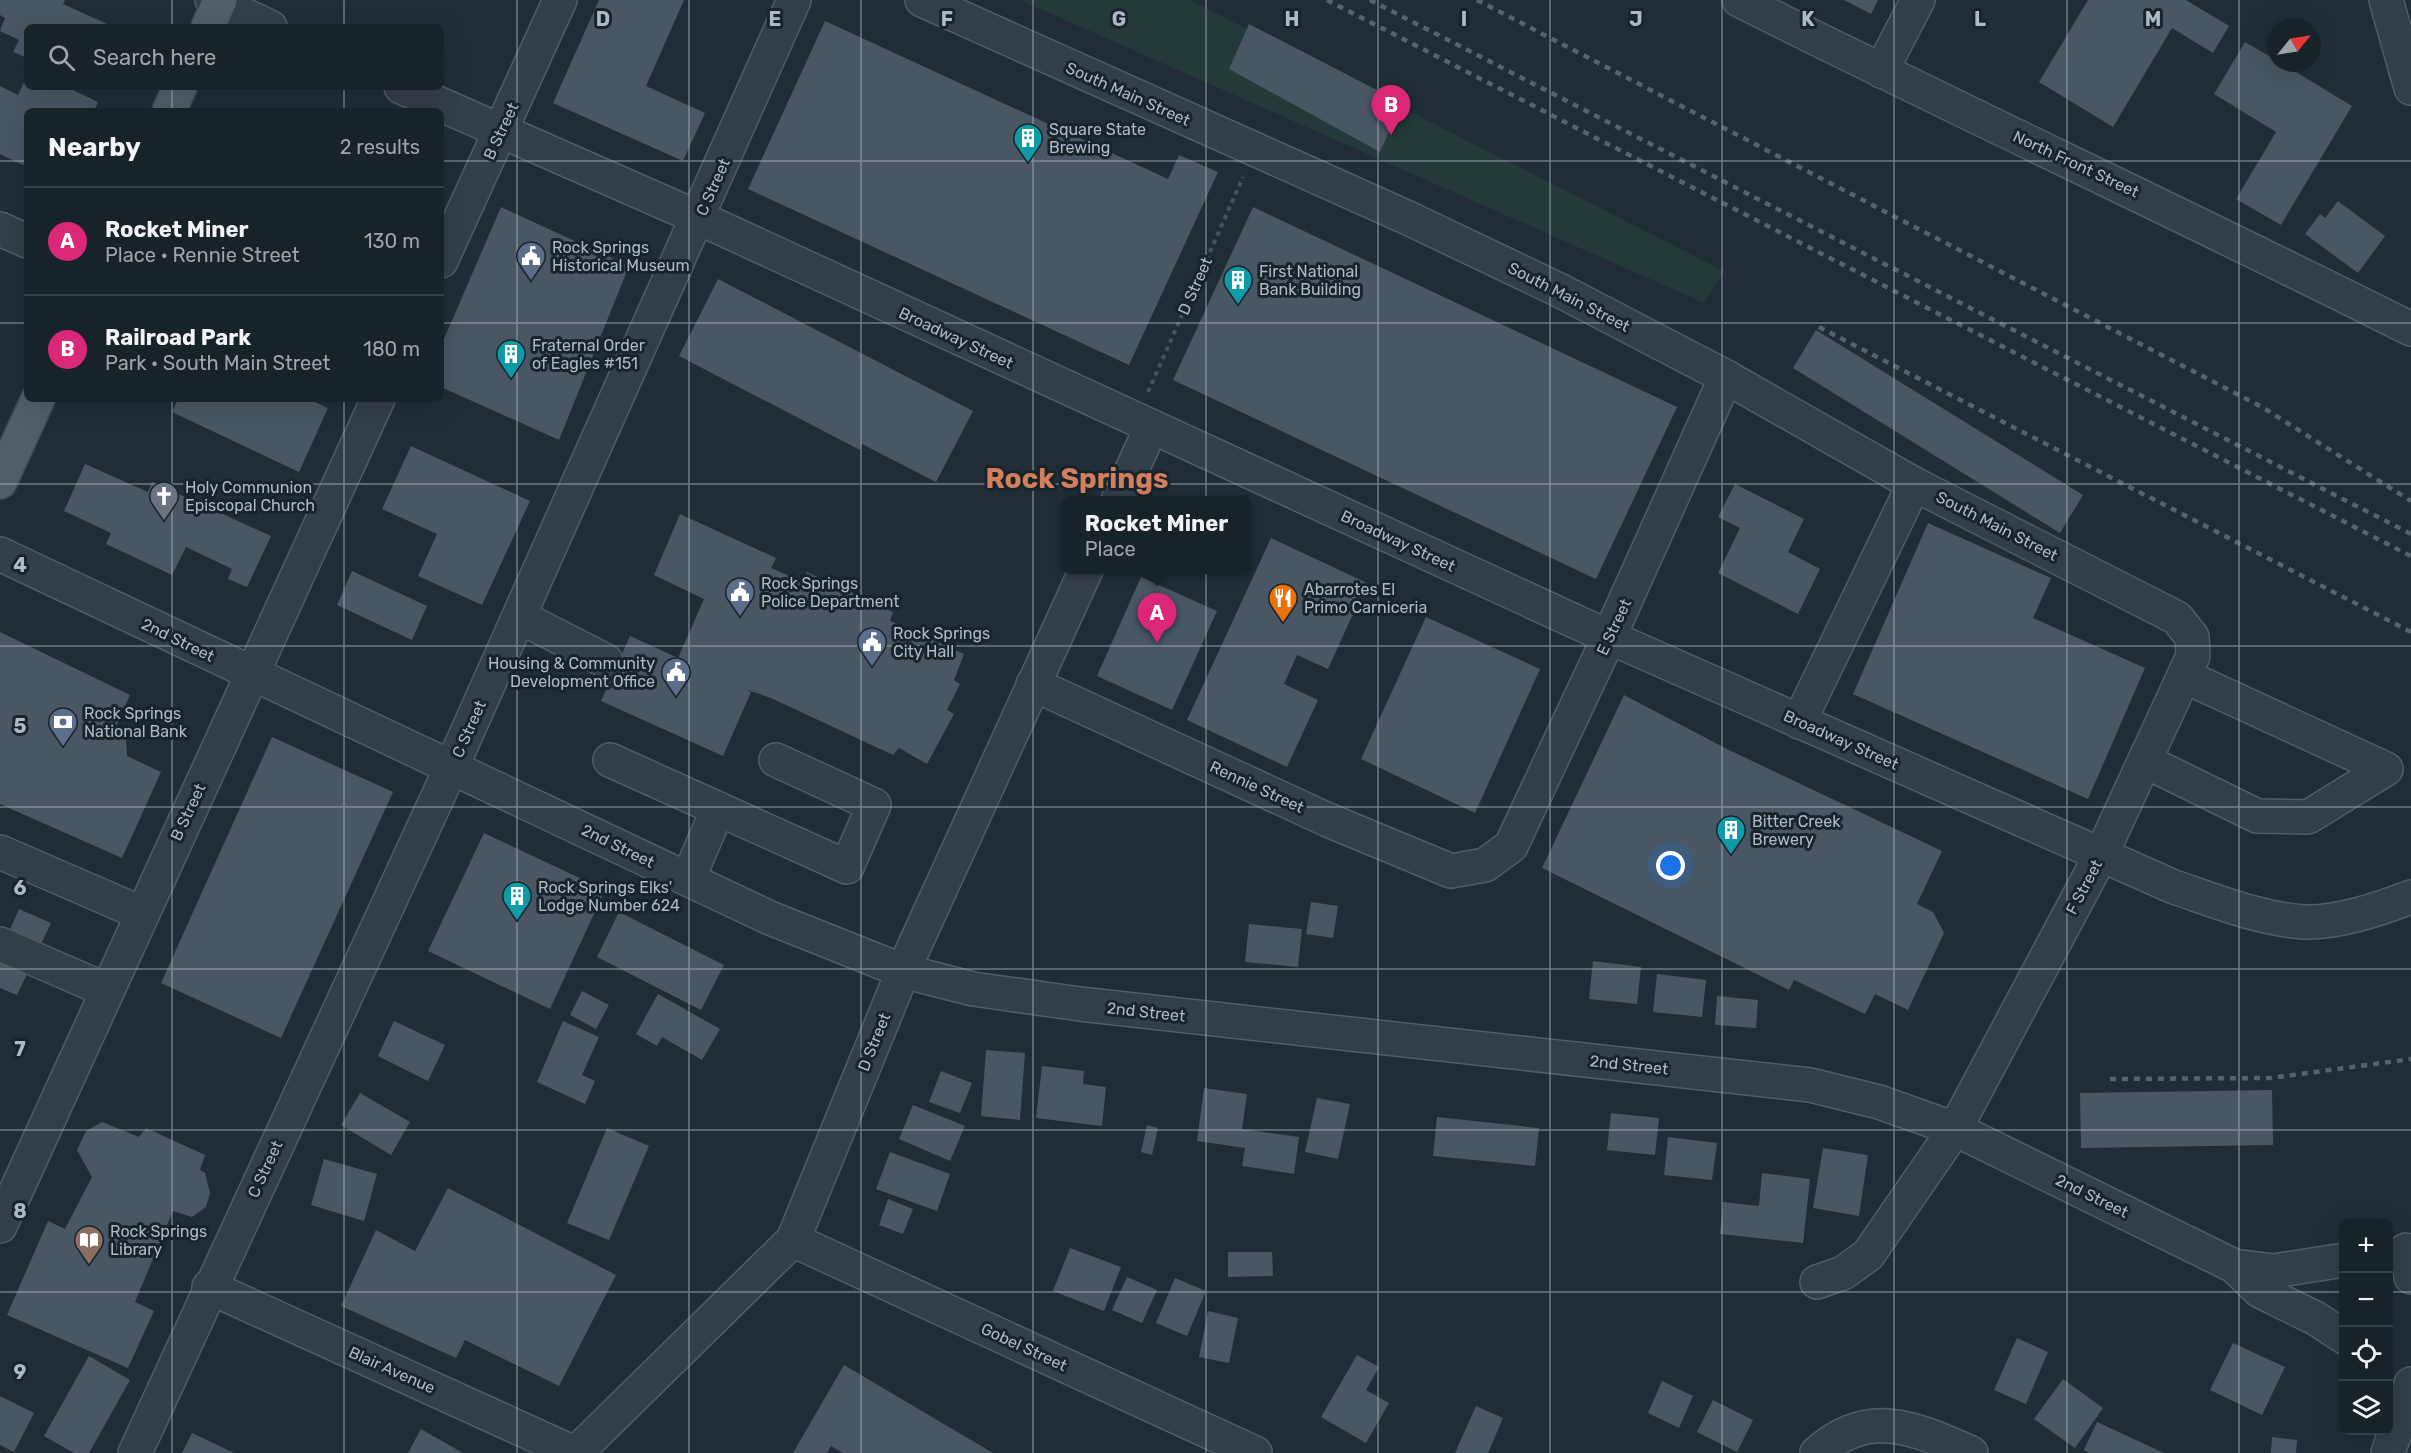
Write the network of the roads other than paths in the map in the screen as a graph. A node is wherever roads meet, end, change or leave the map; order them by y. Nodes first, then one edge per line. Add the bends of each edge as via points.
1 (560, 0) edge
2 (794, 0) edge
3 (922, 0) edge
4 (1739, 0) edge
5 (1918, 0) edge
6 (2386, 0) edge
7 (215, 8) edge
8 (261, 24) edge
9 (1881, 71) junction
10 (2411, 88) edge
11 (179, 90) edge
12 (407, 90) edge
13 (170, 108) edge
14 (500, 133) junction
15 (699, 218) junction
16 (444, 254) edge
17 (2411, 329) edge
18 (1726, 376) junction
19 (37, 402) edge
20 (377, 402) edge
21 (1143, 425) junction
22 (0, 482) edge
23 (1914, 484) junction
24 (1120, 496) edge
25 (0, 554) edge
26 (1084, 574) edge
27 (520, 617) junction
28 (1609, 637) junction
29 (2192, 637) joint
30 (606, 661) dead end
31 (252, 675) junction
32 (2184, 676) junction
33 (1033, 684) junction
34 (1799, 722) junction
35 (610, 760) dead end
36 (776, 760) dead end
37 (2145, 761) junction
38 (452, 766) junction
39 (718, 809) junction
40 (0, 852) edge
41 (2101, 855) junction
42 (1485, 865) joint
43 (688, 879) junction
44 (2411, 897) edge
45 (141, 913) junction
46 (0, 944) edge
47 (903, 971) junction
48 (106, 990) junction
49 (1955, 1129) junction
50 (4, 1205) edge
51 (793, 1240) junction
52 (2339, 1261) edge
53 (2234, 1266) junction
54 (1817, 1282) dead end
55 (210, 1287) junction
56 (2339, 1334) edge
57 (2411, 1383) edge
58 (2411, 1432) edge
59 (2386, 1435) edge
60 (135, 1453) edge
61 (575, 1453) edge
62 (1252, 1453) edge
63 (1817, 1453) edge
64 (1971, 1453) edge
65 (2388, 1453) edge

1 - 14 street, B Street
2 - 15 street, C Street
3 - 18 street, South Main Street via 1408,218
4 - 9 street, North Front Street
5 - 9 street
6 - 10 street
7 - 8 street
9 - 17 street, North Front Street
11 - 13 main road
12 - 14 street, Broadway Street
14 - 15 street, Broadway Street
14 - 16 street, B Street
15 - 21 street, Broadway Street
15 - 27 street, C Street
18 - 23 street, South Main Street
18 - 28 street, E Street
19 - 22 main road
20 - 31 street, B Street
21 - 24 street
21 - 28 street, Broadway Street
23 - 29 street, South Main Street via 2177,618
23 - 34 street
25 - 31 street, 2nd Street
26 - 33 street, D Street
27 - 30 street
27 - 38 street, C Street
28 - 34 street, Broadway Street
28 - 42 street, E Street via 1511,846
29 - 32 street, F Street via 2193,656
31 - 38 street, 2nd Street
31 - 45 street, B Street
32 - 37 street, F Street
32 - 37 street via 2386,770 2308,817 2257,816
33 - 42 street, Rennie Street via 1328,820 1451,871
33 - 47 street, D Street
34 - 41 street, Broadway Street
35 - 39 street
36 - 39 street via 874,806 847,867
37 - 41 street, F Street
38 - 43 street, 2nd Street
38 - 55 street, C Street
39 - 43 street
40 - 45 street
41 - 44 street, Broadway Street via 2174,887 2252,913 2305,922 2369,913
41 - 49 street, F Street
43 - 47 street, 2nd Street via 770,918
45 - 48 street, B Street
46 - 48 street
47 - 49 street, 2nd Street via 973,989 1080,1004 1810,1085 1879,1102
47 - 51 street, D Street
48 - 50 street, B Street
49 - 53 street, 2nd Street
49 - 54 street, F Street via 1868,1255 1844,1273
51 - 61 street, D Street
51 - 62 street, Gobel Street
52 - 53 street, 2nd Street via 2274,1271
53 - 56 street via 2260,1291
55 - 60 street, C Street
55 - 61 street, Blair Avenue
57 - 65 street
58 - 65 street
59 - 65 street
63 - 64 street via 1844,1432 1881,1425 1922,1431

